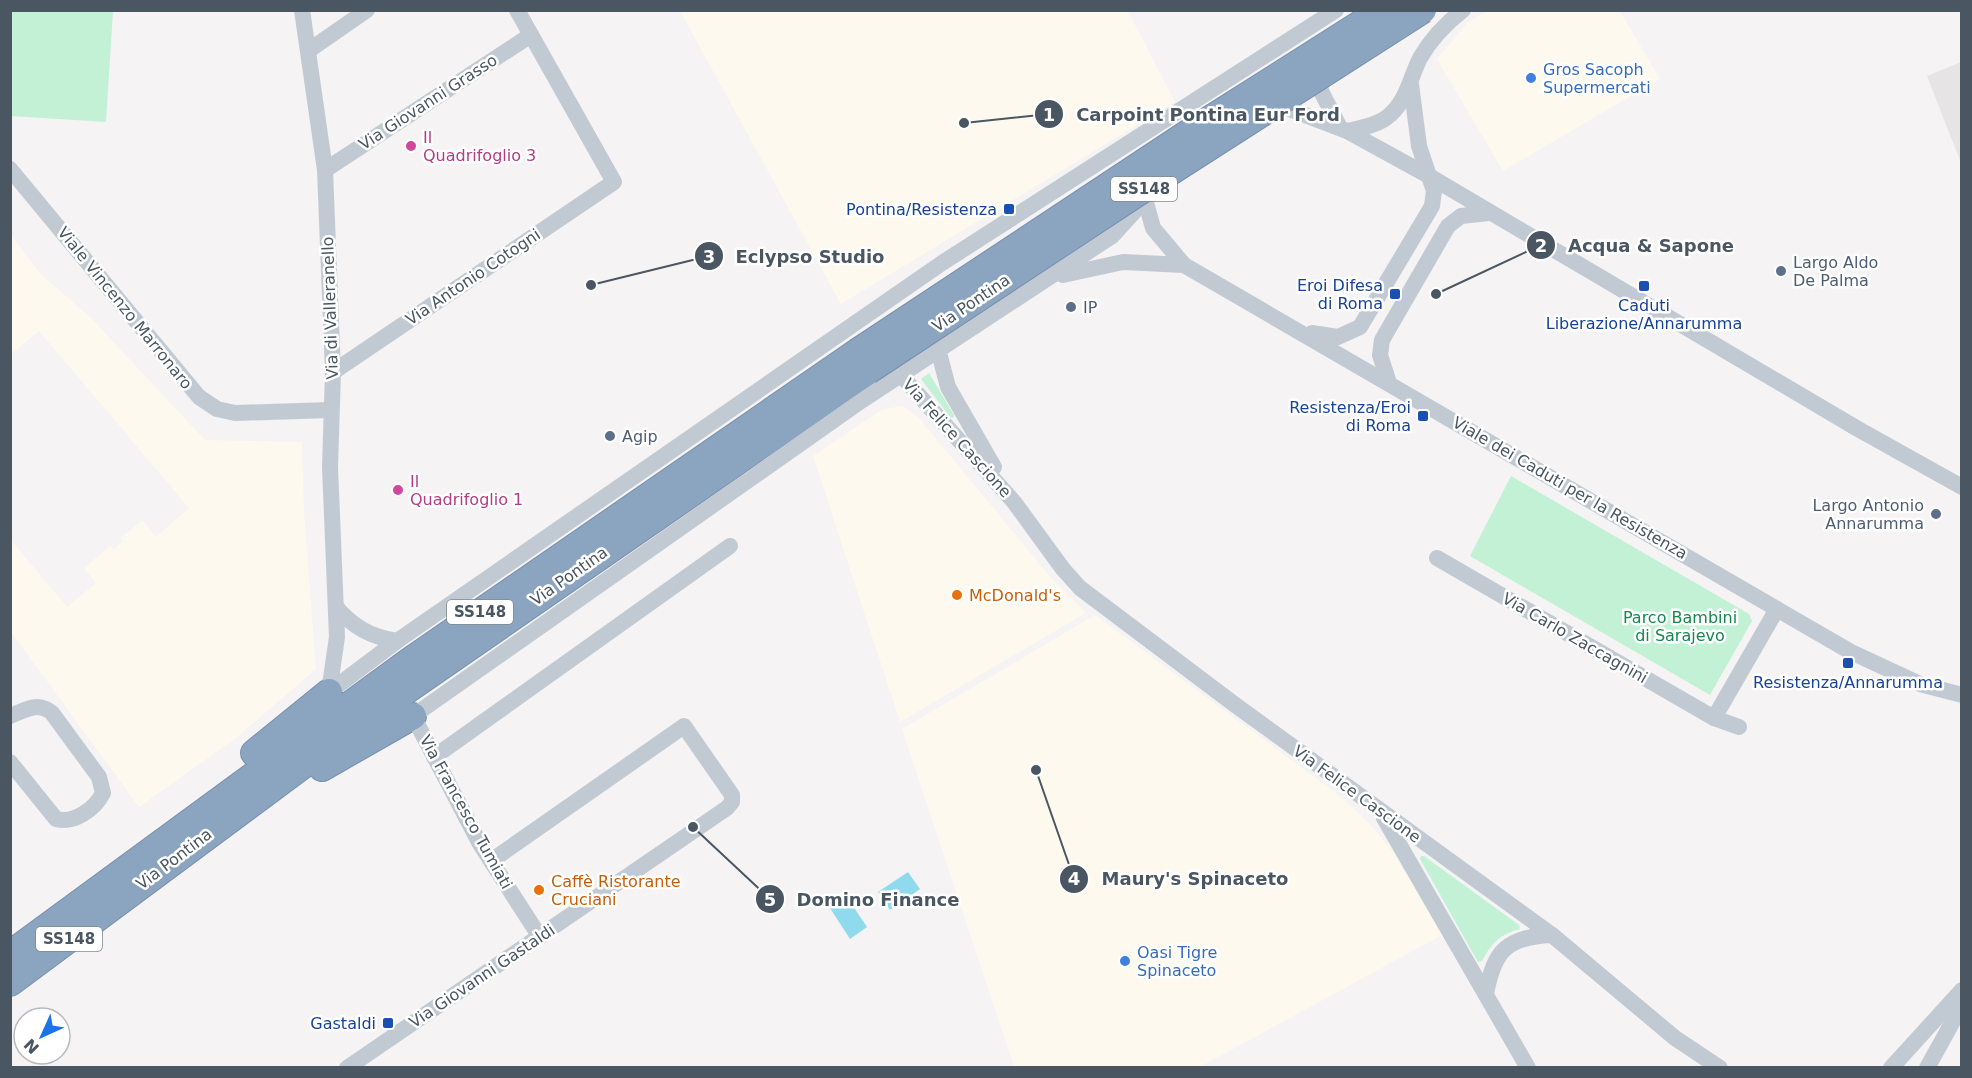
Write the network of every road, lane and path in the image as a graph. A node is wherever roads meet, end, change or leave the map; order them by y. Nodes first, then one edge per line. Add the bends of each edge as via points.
1 (302, 10) edge
2 (367, 10) edge
3 (517, 10) edge
4 (1382, 10) edge
5 (1423, 10) edge
6 (1463, 10) edge
7 (1331, 13) edge
8 (531, 35) junction
9 (308, 51) junction
10 (1411, 84) junction
11 (1211, 90) junction
12 (1344, 130) junction
13 (1142, 134) junction
14 (1105, 158) junction
15 (10, 169) edge
16 (325, 170) junction
17 (1142, 174) junction
18 (1429, 176) junction
19 (1143, 192) junction
20 (1490, 213) junction
21 (1184, 266) junction
22 (1045, 280) junction
23 (1296, 329) junction
24 (938, 350) junction
25 (862, 362) junction
26 (333, 372) junction
27 (900, 374) junction
28 (1389, 383) junction
29 (330, 410) junction
30 (1962, 488) edge
31 (1014, 502) junction
32 (730, 546) dead end
33 (1437, 558) dead end
34 (336, 606) junction
35 (1777, 609) junction
36 (397, 641) junction
37 (329, 692) junction
38 (1962, 695) edge
39 (10, 716) edge
40 (413, 716) junction
41 (1714, 718) junction
42 (1739, 727) dead end
43 (435, 757) junction
44 (10, 762) edge
45 (1379, 810) junction
46 (491, 861) junction
47 (119, 887) junction
48 (1552, 935) junction
49 (540, 937) junction
50 (10, 954) edge
51 (10, 982) edge
52 (1962, 990) edge
53 (1486, 994) junction
54 (1962, 1005) edge
55 (347, 1068) edge
56 (1528, 1068) edge
57 (1720, 1068) edge
58 (1891, 1068) edge
59 (1927, 1068) edge

1 - 9 street, Via di Valleranello
2 - 9 street
3 - 8 street
4 - 25 highway, Via Pontina / SS148, bridge via 1168,146
5 - 25 highway, Via Pontina / SS148, bridge via 1133,196
6 - 10 street via 1432,39 1416,66
7 - 11 street
7 - 12 street via 1314,39 1313,63 1322,93
8 - 16 street, Via Giovanni Grasso
8 - 26 street, Via Antonio Cotogni via 614,182
9 - 16 street, Via di Valleranello
10 - 12 street via 1384,119
10 - 18 street via 1417,136
11 - 12 street via 1269,102
11 - 13 street
12 - 18 street
13 - 14 street
13 - 17 street via 1138,152
14 - 17 street via 1126,161
14 - 36 street via 839,333
15 - 29 street, Viale Vincenzo Marronaro via 199,397 217,409 235,413
16 - 26 street, Via di Valleranello
17 - 19 street
18 - 20 street
18 - 23 street via 1434,191 1432,206 1366,320 1354,331 1338,337
19 - 21 street via 1153,228
19 - 22 street, Via Pontina via 1134,212 1118,231
20 - 28 street via 1461,216 1442,235 1382,340 1380,355
20 - 30 street
21 - 22 street, Via Pontina via 1123,262
21 - 23 street, Viale dei Caduti per la Resistenza
22 - 24 street, Via Pontina
23 - 28 street, Viale dei Caduti per la Resistenza
24 - 27 street, Via Pontina
24 - 31 street, Via Felice Cascione via 951,393
25 - 47 highway, Via Pontina / SS148 via 382,707
26 - 29 street, Via di Valleranello
27 - 31 street, Via Felice Cascione
27 - 40 street, Via Pontina
28 - 35 street, Viale dei Caduti per la Resistenza
29 - 34 street, Via di Valleranello
31 - 45 street, Via Felice Cascione via 1080,588
32 - 43 street
33 - 41 street, Via Carlo Zaccagnini
34 - 36 street via 361,630
34 - 37 street, Via di Valleranello via 337,647
35 - 38 street, Viale dei Caduti per la Resistenza via 1888,670 1920,684
35 - 41 street
36 - 37 street
37 - 47 highway via 203,796
39 - 44 street via 34,706 52,713 99,777 103,793 77,818 56,819
40 - 43 street, Via Francesco Tumiati
40 - 47 highway
41 - 42 street, Via Carlo Zaccagnini
43 - 46 street, Via Francesco Tumiati
45 - 48 street, Via Felice Cascione
45 - 53 street
46 - 49 street, Via Francesco Tumiati
46 - 49 street, Via Giovanni Gastaldi via 684,726 731,792 732,802 727,808
47 - 50 highway, Via Pontina / SS148
47 - 51 highway, Via Pontina / SS148
48 - 53 street via 1523,938 1502,950 1492,965
48 - 57 street, Via Felice Cascione via 1675,1038
49 - 55 street, Via Giovanni Gastaldi
52 - 58 street
53 - 56 street
54 - 59 street

